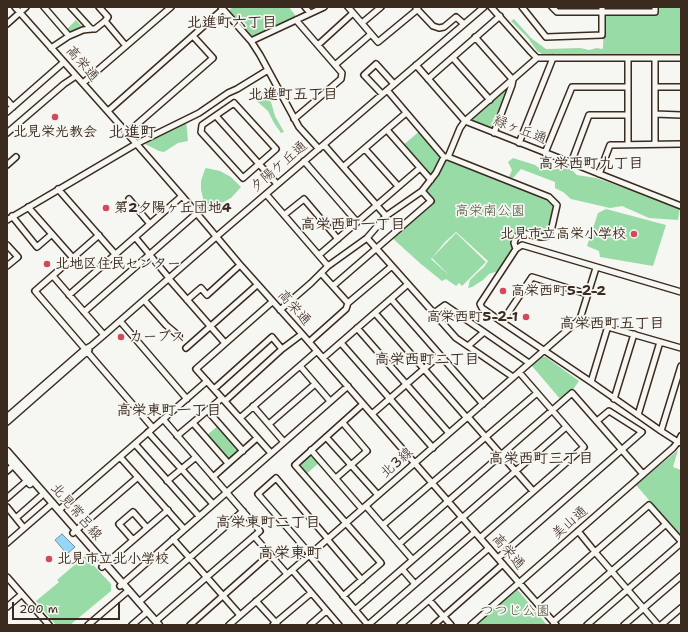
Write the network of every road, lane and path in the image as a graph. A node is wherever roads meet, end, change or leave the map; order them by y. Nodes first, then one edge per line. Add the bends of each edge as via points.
1 (15, 7) edge
2 (26, 7) edge
3 (44, 7) edge
4 (71, 7) edge
5 (99, 7) edge
6 (171, 7) edge
7 (305, 7) edge
8 (324, 7) edge
9 (348, 7) edge
10 (381, 7) edge
11 (484, 7) edge
12 (491, 7) edge
13 (522, 7) edge
14 (552, 7) edge
15 (655, 7) edge
16 (222, 8) edge
17 (417, 8) edge
18 (602, 10) edge
19 (20, 12) junction
20 (310, 13) junction
21 (353, 13) junction
22 (500, 16) junction
23 (296, 20) junction
24 (105, 21) junction
25 (362, 23) junction
26 (7, 24) edge
27 (464, 24) junction
28 (90, 29) junction
29 (371, 34) junction
30 (69, 36) junction
31 (193, 36) junction
32 (475, 37) junction
33 (251, 41) junction
34 (318, 45) junction
35 (126, 46) junction
36 (51, 48) junction
37 (453, 58) junction
38 (537, 58) junction
39 (553, 58) junction
40 (628, 58) junction
41 (655, 58) junction
42 (681, 58) edge
43 (64, 62) junction
44 (335, 64) junction
45 (416, 65) junction
46 (268, 70) junction
47 (76, 76) junction
48 (428, 79) junction
49 (513, 80) junction
50 (83, 84) junction
51 (394, 84) junction
52 (628, 87) junction
53 (655, 87) junction
54 (681, 87) edge
55 (387, 90) junction
56 (382, 94) junction
57 (7, 100) edge
58 (490, 100) junction
59 (13, 107) junction
60 (108, 111) junction
61 (7, 112) edge
62 (406, 113) junction
63 (655, 114) junction
64 (681, 114) edge
65 (628, 115) junction
66 (216, 116) junction
67 (294, 119) junction
68 (465, 121) junction
69 (387, 130) junction
70 (7, 133) edge
71 (127, 133) junction
72 (494, 133) junction
73 (520, 143) junction
74 (136, 144) junction
75 (628, 144) junction
76 (655, 144) junction
77 (681, 144) edge
78 (324, 145) junction
79 (319, 149) junction
80 (366, 149) junction
81 (545, 153) junction
82 (16, 157) dead end
83 (446, 157) junction
84 (304, 161) junction
85 (571, 163) junction
86 (259, 164) junction
87 (7, 165) edge
88 (344, 167) junction
89 (420, 168) junction
90 (599, 174) junction
91 (431, 180) junction
92 (277, 184) junction
93 (398, 186) junction
94 (58, 189) junction
95 (422, 191) junction
96 (266, 194) junction
97 (182, 196) junction
98 (129, 199) dead end
99 (376, 205) junction
100 (681, 206) edge
101 (28, 207) junction
102 (197, 213) junction
103 (284, 215) junction
104 (12, 216) junction
105 (386, 216) junction
106 (7, 220) edge
107 (357, 222) junction
108 (150, 224) junction
109 (52, 234) junction
110 (99, 235) junction
111 (135, 237) junction
112 (216, 237) junction
113 (367, 238) junction
114 (338, 239) junction
115 (7, 245) edge
116 (377, 248) junction
117 (516, 249) junction
118 (115, 254) junction
119 (149, 254) junction
120 (319, 255) junction
121 (73, 258) junction
122 (240, 265) junction
123 (7, 266) edge
124 (328, 266) junction
125 (392, 266) junction
126 (596, 268) junction
127 (322, 273) junction
128 (53, 276) junction
129 (169, 278) junction
130 (408, 284) junction
131 (257, 285) junction
132 (333, 286) junction
133 (681, 292) edge
134 (588, 294) junction
135 (69, 295) junction
136 (391, 299) junction
137 (144, 300) junction
138 (187, 300) junction
139 (272, 302) junction
140 (348, 303) junction
141 (280, 310) junction
142 (84, 312) junction
143 (375, 313) junction
144 (434, 313) junction
145 (580, 319) junction
146 (120, 321) junction
147 (502, 322) junction
148 (210, 326) junction
149 (608, 326) junction
150 (357, 328) junction
151 (484, 332) junction
152 (302, 334) junction
153 (634, 334) junction
154 (104, 335) junction
155 (179, 336) dead end
156 (309, 342) junction
157 (660, 342) junction
158 (225, 343) junction
159 (341, 343) junction
160 (468, 346) junction
161 (186, 348) dead end
162 (681, 348) edge
163 (282, 349) junction
164 (87, 351) junction
165 (317, 351) junction
166 (544, 351) junction
167 (440, 355) junction
168 (323, 358) junction
169 (529, 363) junction
170 (300, 366) junction
171 (681, 366) edge
172 (424, 369) junction
173 (519, 372) junction
174 (513, 377) junction
175 (207, 381) junction
176 (591, 382) junction
177 (315, 384) junction
178 (407, 384) junction
179 (348, 386) junction
180 (214, 389) junction
181 (536, 392) junction
182 (187, 399) junction
183 (223, 399) junction
184 (390, 399) junction
185 (614, 399) junction
186 (330, 401) junction
187 (364, 404) junction
188 (483, 404) junction
189 (253, 406) junction
190 (207, 410) junction
191 (552, 410) junction
192 (372, 414) junction
193 (638, 415) junction
194 (7, 417) edge
195 (467, 417) junction
196 (240, 418) junction
197 (163, 420) junction
198 (597, 421) junction
199 (7, 422) edge
200 (193, 423) junction
201 (343, 423) junction
202 (268, 424) junction
203 (566, 427) junction
204 (153, 428) junction
205 (661, 431) junction
206 (148, 432) junction
207 (449, 433) junction
208 (177, 436) junction
209 (681, 436) edge
210 (326, 437) junction
211 (486, 437) junction
212 (257, 438) junction
213 (284, 442) junction
214 (679, 442) edge
215 (134, 444) junction
216 (433, 448) junction
217 (311, 450) junction
218 (621, 450) junction
219 (7, 451) edge
220 (243, 451) junction
221 (271, 453) junction
222 (501, 455) junction
223 (120, 457) junction
224 (196, 457) junction
225 (7, 458) edge
226 (228, 463) junction
227 (415, 463) junction
228 (16, 464) junction
229 (351, 465) junction
230 (182, 469) junction
231 (7, 471) edge
232 (516, 471) junction
233 (643, 474) junction
234 (213, 476) junction
235 (138, 477) junction
236 (336, 478) junction
237 (29, 479) junction
238 (168, 481) junction
239 (432, 483) junction
240 (533, 491) junction
241 (227, 492) junction
242 (378, 495) junction
243 (41, 496) junction
244 (7, 498) edge
245 (448, 501) junction
246 (213, 504) junction
247 (51, 505) junction
248 (7, 507) edge
249 (364, 507) junction
250 (59, 510) junction
251 (168, 510) junction
252 (243, 511) junction
253 (199, 516) junction
254 (462, 517) junction
255 (16, 518) junction
256 (346, 523) junction
257 (666, 524) junction
258 (383, 525) junction
259 (24, 528) junction
260 (147, 528) junction
261 (184, 529) junction
262 (578, 531) junction
263 (75, 532) junction
264 (475, 532) junction
265 (254, 536) junction
266 (480, 538) junction
267 (173, 539) junction
268 (328, 539) junction
269 (132, 540) junction
270 (681, 542) edge
271 (7, 543) edge
272 (399, 544) junction
273 (489, 548) junction
274 (595, 552) junction
275 (270, 554) junction
276 (309, 555) junction
277 (190, 558) junction
278 (498, 558) junction
279 (412, 560) junction
280 (503, 564) junction
281 (104, 565) junction
282 (402, 569) junction
283 (292, 570) junction
284 (612, 571) junction
285 (287, 574) junction
286 (681, 576) edge
287 (7, 577) edge
288 (207, 578) junction
289 (362, 580) junction
290 (519, 583) junction
291 (415, 584) junction
292 (121, 585) junction
293 (628, 590) junction
294 (127, 591) junction
295 (310, 592) junction
296 (22, 594) junction
297 (223, 596) junction
298 (343, 596) junction
299 (429, 600) junction
300 (256, 601) junction
301 (139, 602) junction
302 (537, 603) junction
303 (7, 608) edge
304 (644, 608) junction
305 (681, 608) edge
306 (355, 610) junction
307 (326, 611) junction
308 (146, 613) junction
309 (240, 615) junction
310 (443, 617) junction
311 (156, 624) edge
312 (275, 624) edge
313 (555, 624) edge
314 (49, 625) edge
315 (88, 625) edge
316 (132, 625) edge
317 (190, 625) edge
318 (229, 625) edge
319 (310, 625) edge
320 (339, 625) edge
321 (368, 625) edge
322 (400, 625) edge
323 (434, 625) edge
324 (451, 625) edge
325 (471, 625) edge
326 (587, 625) edge
327 (624, 625) edge
328 (660, 625) edge

1 - 19 street, 高栄通
2 - 19 street
3 - 30 street
4 - 28 street
5 - 24 street via 108,17
6 - 35 street
7 - 20 street
8 - 20 street
9 - 21 street
10 - 25 street
11 - 27 street, 夕陽ケ丘通
12 - 22 street
13 - 18 street via 546,37 602,35
14 - 18 street via 557,12
15 - 18 street via 655,12
16 - 31 street
16 - 33 street
17 - 27 street via 433,26 444,27 456,17
17 - 29 street via 378,42
19 - 26 street
19 - 36 street, 高栄通
20 - 23 street
21 - 25 street
21 - 34 street
22 - 32 street
22 - 38 street
23 - 33 street
23 - 34 street
24 - 28 street via 95,29
24 - 35 street
25 - 29 street
27 - 45 street, 夕陽ケ丘通
28 - 30 street
29 - 44 street
30 - 36 street
31 - 60 street
31 - 71 street via 213,58
32 - 37 street
32 - 49 street
33 - 46 street
34 - 44 street
35 - 50 street
36 - 43 street, 高栄通
37 - 48 street
37 - 58 street
38 - 39 street
38 - 49 street
39 - 40 street
39 - 73 street
40 - 41 street
40 - 52 street
41 - 42 street
41 - 53 street
43 - 47 street, 高栄通
43 - 59 street
44 - 67 street via 342,73 341,79
45 - 48 street, 緑ヶ丘通
45 - 51 street, 夕陽ケ丘通
46 - 67 street
46 - 74 street via 228,92 199,113
47 - 50 street, 高栄通
47 - 70 street
48 - 68 street, 緑ヶ丘通
49 - 58 street
49 - 72 street
50 - 60 street, 高栄通
51 - 55 street, 夕陽ケ丘通
51 - 56 street via 376,64 364,75
52 - 65 street
52 - 81 street via 572,88
53 - 54 street
53 - 63 street
55 - 56 street, 夕陽ケ丘通
55 - 62 street
56 - 78 street, 夕陽ケ丘通
57 - 59 street
58 - 68 street
59 - 61 street
60 - 71 street, 高栄通
62 - 69 street
62 - 83 street
63 - 64 street
63 - 76 street
65 - 75 street
65 - 85 street via 590,115
66 - 86 street
66 - 86 street via 234,103 271,143 276,149
66 - 86 street via 202,125 201,132 243,178
67 - 79 street
68 - 72 street, 緑ヶ丘通
68 - 83 street
69 - 80 street
69 - 89 street
71 - 74 street, 高栄通
72 - 73 street, 緑ヶ丘通
73 - 81 street, 緑ヶ丘通
74 - 94 street
74 - 97 street, 高栄通
75 - 76 street
75 - 90 street via 610,145
76 - 77 street
78 - 79 street, 夕陽ケ丘通
78 - 88 street
79 - 84 street, 夕陽ケ丘通
80 - 88 street
80 - 93 street
81 - 85 street, 緑ヶ丘通
82 - 87 street
83 - 91 street
83 - 117 street via 549,197 557,205 548,236 522,233 516,237
84 - 92 street, 夕陽ケ丘通
84 - 107 street
85 - 90 street, 緑ヶ丘通
86 - 92 street
88 - 99 street
89 - 91 street
89 - 93 street
90 - 100 street, 緑ヶ丘通
91 - 95 street
92 - 96 street, 夕陽ケ丘通
93 - 99 street
94 - 101 street
94 - 110 street
95 - 105 street
95 - 116 street via 431,201
96 - 103 street
96 - 112 street, 夕陽ケ丘通
97 - 102 street, 高栄通
97 - 108 street
98 - 108 street
99 - 105 street
99 - 107 street
101 - 104 street
101 - 109 street
102 - 112 street, 高栄通
102 - 119 street
103 - 114 street via 304,199
103 - 120 street
104 - 106 street
104 - 109 street via 37,246
105 - 113 street
107 - 114 street
108 - 111 street
109 - 121 street
110 - 118 street
110 - 121 street
111 - 118 street
111 - 119 street
112 - 122 street, 高栄通
112 - 129 street, 夕陽ケ丘通
113 - 116 street
113 - 124 street
114 - 120 street
115 - 123 street via 18,257
116 - 125 street
116 - 132 street
117 - 126 street via 522,245
117 - 147 street via 480,304
118 - 135 street
119 - 129 street
119 - 142 street
120 - 124 street
121 - 128 street
122 - 131 street, 高栄通
122 - 138 street via 207,295 201,288
124 - 127 street
125 - 130 street
125 - 140 street
126 - 133 street
126 - 134 street
127 - 132 street
127 - 141 street
128 - 135 street
128 - 164 street via 35,291
129 - 137 street, 夕陽ケ丘通
129 - 138 street
130 - 136 street
130 - 144 street
131 - 139 street, 高栄通
131 - 148 street
132 - 140 street
134 - 145 street
134 - 147 street via 532,277
135 - 142 street
136 - 143 street
136 - 167 street
137 - 146 street, 夕陽ケ丘通
137 - 155 street
138 - 148 street
139 - 141 street, 高栄通
139 - 158 street
140 - 156 street via 346,309
141 - 152 street, 高栄通
142 - 154 street
143 - 150 street
143 - 172 street
144 - 151 street via 444,304
144 - 160 street via 456,338
145 - 149 street
145 - 166 street, 北3線
146 - 154 street, 夕陽ケ丘通
146 - 182 street
147 - 166 street
148 - 158 street
148 - 161 street
149 - 153 street
149 - 176 street
150 - 159 street
150 - 178 street
151 - 160 street
151 - 169 street
152 - 156 street, 高栄通
152 - 163 street
153 - 157 street
153 - 185 street
154 - 164 street, 夕陽ケ丘通
156 - 165 street, 高栄通
157 - 162 street
157 - 193 street
158 - 175 street via 196,369
159 - 168 street
159 - 184 street
160 - 174 street
163 - 180 street via 272,337
163 - 183 street
164 - 194 street, 夕陽ケ丘通
164 - 199 street, 夕陽ケ丘通
164 - 204 street
165 - 168 street, 高栄通
165 - 170 street
166 - 169 street, 北3線
166 - 176 street
167 - 172 street
167 - 188 street
168 - 179 street, 高栄通
169 - 173 street, 北3線
170 - 177 street
170 - 189 street
171 - 205 street
172 - 178 street
172 - 195 street
173 - 174 street, 北3線
173 - 181 street
174 - 188 street, 北3線
175 - 180 street
175 - 182 street
176 - 185 street
177 - 186 street
177 - 202 street
178 - 184 street
178 - 207 street
179 - 186 street
179 - 187 street, 高栄通
180 - 183 street
181 - 191 street
181 - 211 street
182 - 197 street
183 - 190 street
183 - 196 street
184 - 192 street
184 - 216 street
185 - 193 street
186 - 213 street
187 - 192 street, 高栄通
187 - 201 street
188 - 195 street, 北3線
189 - 196 street
189 - 202 street
190 - 200 street
190 - 220 street
191 - 198 street via 572,393
191 - 203 street
191 - 222 street
192 - 227 street, 高栄通
193 - 205 street
195 - 207 street, 北3線
195 - 211 street
196 - 212 street
197 - 204 street
197 - 208 street
198 - 218 street
198 - 218 street via 609,411 642,432
200 - 208 street
200 - 226 street
201 - 210 street
201 - 229 street via 367,451
202 - 213 street
203 - 232 street
203 - 240 street via 584,447
204 - 206 street
205 - 214 street
206 - 215 street
206 - 230 street
207 - 216 street, 北3線
208 - 224 street
209 - 214 street, 美山通
210 - 217 street
210 - 229 street
211 - 222 street
211 - 239 street
212 - 220 street
212 - 221 street
213 - 221 street
214 - 233 street, 美山通
215 - 223 street
215 - 238 street
216 - 227 street, 北3線
217 - 236 street
217 - 256 street via 295,465
218 - 233 street
218 - 278 street
219 - 228 main road, 北見常呂線
220 - 226 street
221 - 241 street
222 - 232 street
222 - 245 street
223 - 235 street
223 - 250 street
224 - 230 street
224 - 234 street
225 - 228 main road, 北見常呂線
226 - 234 street
227 - 239 street, 高栄通
227 - 242 street, 北3線
228 - 231 street
228 - 237 main road, 北見常呂線
229 - 236 street
229 - 242 street
230 - 238 street
230 - 246 street
232 - 240 street
232 - 254 street
233 - 262 street, 美山通
234 - 241 street
235 - 251 street
235 - 263 street
236 - 249 street
237 - 243 main road, 北見常呂線
237 - 244 street
237 - 247 main road, 北見常呂線
238 - 253 street
239 - 245 street, 高栄通
239 - 258 street
240 - 266 street
241 - 246 street
241 - 252 street
242 - 249 street, 北3線
243 - 247 main road, 北見常呂線
243 - 255 street
245 - 254 street, 高栄通
245 - 272 street
246 - 253 street
247 - 250 main road, 北見常呂線
247 - 259 street
247 - 263 main road, 北見常呂線
248 - 255 street
249 - 256 street, 北3線
249 - 258 street
250 - 263 main road, 北見常呂線
251 - 260 street
251 - 261 street
252 - 265 street via 260,531
252 - 277 street
253 - 261 street
254 - 264 street, 高栄通
254 - 279 street
255 - 259 street
256 - 268 street, 北3線
256 - 289 street via 381,563
257 - 270 street
257 - 274 street via 649,505
257 - 284 street
258 - 272 street
259 - 271 street
260 - 269 street
260 - 269 street via 133,512 118,524
261 - 267 street
262 - 274 street
262 - 290 street, 美山通
263 - 281 main road, 北見常呂線
264 - 266 street, 高栄通
264 - 291 street
265 - 275 street
265 - 288 street
266 - 273 street, 高栄通
267 - 277 street
267 - 292 street
268 - 276 street, 北3線
268 - 276 street via 276,478 258,494
268 - 289 street
269 - 281 street
270 - 293 street
272 - 279 street
273 - 278 street, 高栄通
273 - 299 street
274 - 284 street
274 - 302 street
275 - 285 street
275 - 297 street
276 - 283 street, 北3線
276 - 298 street
277 - 288 street
277 - 301 street
278 - 280 street, 高栄通
279 - 282 street
280 - 290 street, 高栄通
280 - 310 street
281 - 292 main road, 北見常呂線
282 - 291 street
282 - 306 street
283 - 285 street, 北3線
283 - 295 street
284 - 293 street
284 - 313 street
285 - 300 street, 北3線
286 - 304 street
287 - 296 street
288 - 297 street
288 - 311 street
289 - 298 street
290 - 302 street, 高栄通
290 - 325 street, 美山通
291 - 321 street
292 - 294 main road, 北見常呂線
293 - 304 street
293 - 326 street
294 - 301 main road, 北見常呂線
294 - 308 main road, 北見常呂線
294 - 315 street
295 - 307 street
295 - 312 street
296 - 303 street
296 - 314 street
297 - 309 street
297 - 317 street
298 - 306 street
299 - 310 street
299 - 322 street
300 - 309 street, 北3線
300 - 312 street
301 - 308 main road, 北見常呂線
302 - 313 street, 高栄通
304 - 327 street
304 - 328 street
305 - 328 street
306 - 321 street
307 - 319 street
307 - 320 street
308 - 311 main road, 北見常呂線
308 - 316 street
309 - 318 street, 北3線
310 - 323 street
310 - 324 street

